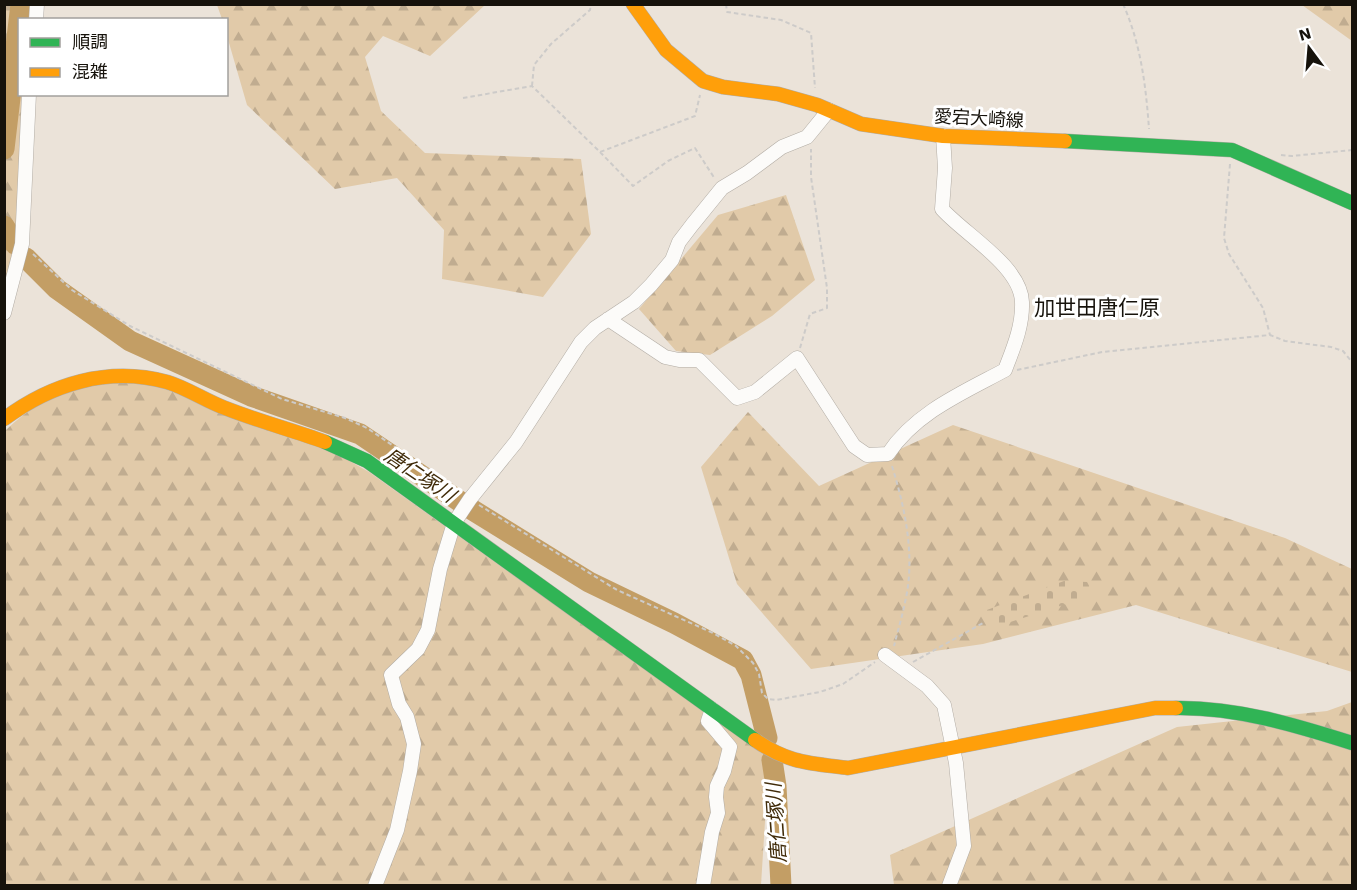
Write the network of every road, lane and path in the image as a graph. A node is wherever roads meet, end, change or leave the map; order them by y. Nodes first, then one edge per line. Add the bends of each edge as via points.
1 (591, 4) edge
2 (633, 4) edge
3 (726, 4) edge
4 (1123, 4) edge
5 (703, 81) junction
6 (532, 86) junction
7 (29, 96) edge
8 (463, 98) dead end
9 (823, 108) junction
10 (943, 136) junction
11 (807, 137) junction
12 (1149, 144) junction
13 (1232, 150) junction
14 (1353, 150) edge
15 (600, 152) junction
16 (1272, 154) dead end
17 (722, 188) junction
18 (1353, 203) edge
19 (22, 244) junction
20 (4, 313) edge
21 (608, 319) junction
22 (1270, 335) junction
23 (797, 358) junction
24 (1353, 362) edge
25 (1005, 370) junction
26 (4, 419) edge
27 (888, 454) junction
28 (470, 498) junction
29 (454, 523) junction
30 (983, 623) dead end
31 (885, 655) junction
32 (903, 668) junction
33 (712, 709) junction
34 (1353, 743) edge
35 (953, 747) junction
36 (375, 885) edge
37 (703, 885) edge
38 (949, 885) edge

1 - 6 path via 590,10 551,44 534,65
2 - 5 street, 愛宕大崎線 via 666,50
3 - 9 path via 727,12 781,20 811,33
4 - 12 path via 1139,52
5 - 9 street, 愛宕大崎線 via 778,94
5 - 15 path via 696,116
6 - 8 path
6 - 15 path
7 - 19 street
9 - 10 street, 愛宕大崎線 via 861,124
9 - 11 street
10 - 12 street, 愛宕大崎線
10 - 25 street via 942,209 1016,280 1023,301 1018,335
11 - 17 street via 782,147
11 - 23 path via 828,288 827,308 810,314
12 - 13 street, 愛宕大崎線
13 - 18 street, 愛宕大崎線
13 - 22 path via 1224,238 1229,254 1263,308
14 - 16 path
15 - 17 path via 633,186 668,161 695,148
17 - 21 street via 651,285
19 - 20 street
19 - 28 path via 72,290 120,321 282,399 367,428
21 - 23 street via 665,357 699,360 737,398 755,392
21 - 28 street via 581,342 516,441
22 - 24 path via 1331,347 1343,351
22 - 25 path via 1102,352
23 - 27 street via 854,446 867,455
25 - 27 street via 927,413 900,436
26 - 29 street via 26,402 72,382 117,375 166,382 367,460
27 - 31 path via 908,530 909,556 902,618 892,656
28 - 29 street
28 - 31 path via 617,590 736,646 753,663 762,693 768,699 820,692 843,684
29 - 33 street
29 - 36 street via 428,630 418,649 391,675 414,744 397,830
30 - 32 path
31 - 32 street
32 - 35 street via 944,705
33 - 35 street via 759,743 797,762 848,768
33 - 37 street via 708,721 730,747 717,786 718,813
34 - 35 street via 1219,709 1184,706 1155,708
35 - 38 street via 964,846

